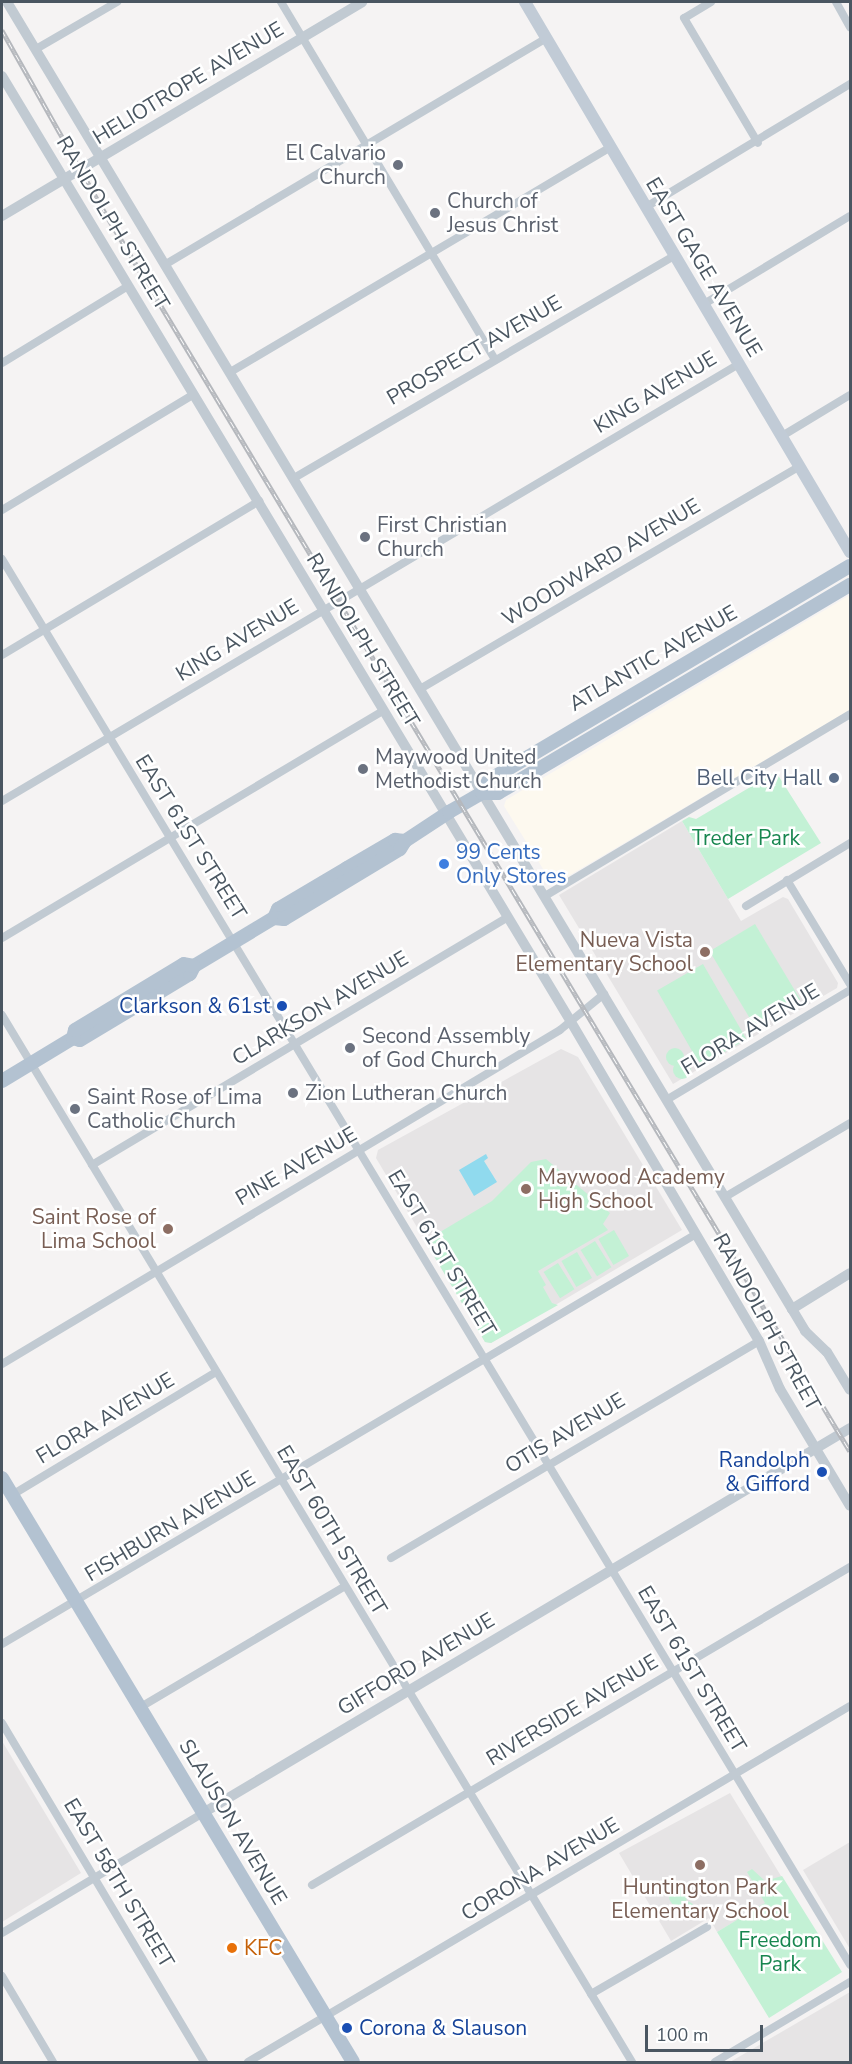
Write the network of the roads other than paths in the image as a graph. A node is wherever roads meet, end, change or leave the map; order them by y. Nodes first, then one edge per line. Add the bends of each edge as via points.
1 (7, 2) edge
2 (117, 2) edge
3 (281, 2) edge
4 (362, 2) edge
5 (525, 2) edge
6 (711, 2) edge
7 (836, 2) edge
8 (850, 27) edge
9 (303, 38) junction
10 (546, 38) junction
11 (36, 49) junction
12 (2, 76) edge
13 (850, 84) edge
14 (366, 142) junction
15 (758, 142) junction
16 (610, 147) junction
17 (101, 158) junction
18 (63, 179) junction
19 (646, 207) junction
20 (2, 216) edge
21 (850, 216) edge
22 (432, 254) junction
23 (675, 255) junction
24 (166, 264) junction
25 (128, 286) junction
26 (704, 304) junction
27 (494, 358) junction
28 (2, 363) edge
29 (739, 364) junction
30 (232, 371) junction
31 (194, 394) junction
32 (850, 395) edge
33 (782, 436) junction
34 (800, 466) junction
35 (294, 478) junction
36 (259, 501) junction
37 (2, 510) edge
38 (850, 552) edge
39 (2, 560) edge
40 (850, 566) edge
41 (850, 585) edge
42 (360, 589) junction
43 (323, 610) junction
44 (44, 630) junction
45 (2, 655) edge
46 (420, 689) junction
47 (383, 711) junction
48 (850, 714) edge
49 (108, 738) junction
50 (482, 793) junction
51 (2, 801) edge
52 (447, 814) junction
53 (168, 838) junction
54 (850, 843) edge
55 (787, 880) junction
56 (545, 896) junction
57 (746, 906) dead end
58 (506, 918) junction
59 (2, 938) edge
60 (235, 942) junction
61 (850, 984) edge
62 (850, 990) edge
63 (604, 994) junction
64 (2, 1015) edge
65 (571, 1022) junction
66 (295, 1044) junction
67 (30, 1063) junction
68 (2, 1080) edge
69 (668, 1099) junction
70 (850, 1123) edge
71 (360, 1149) junction
72 (92, 1166) junction
73 (725, 1197) junction
74 (696, 1234) junction
75 (156, 1271) junction
76 (850, 1273) edge
77 (792, 1309) junction
78 (759, 1341) junction
79 (485, 1360) junction
80 (2, 1364) edge
81 (216, 1372) junction
82 (850, 1390) edge
83 (850, 1428) edge
84 (816, 1448) junction
85 (549, 1465) junction
86 (2, 1478) edge
87 (282, 1480) junction
88 (12, 1495) junction
89 (850, 1506) edge
90 (391, 1558) dead end
91 (850, 1567) edge
92 (612, 1570) junction
93 (345, 1586) junction
94 (75, 1603) junction
95 (2, 1644) edge
96 (673, 1671) junction
97 (408, 1691) junction
98 (850, 1706) edge
99 (140, 1708) junction
100 (2, 1723) edge
101 (735, 1775) junction
102 (469, 1792) junction
103 (203, 1813) junction
104 (95, 1877) junction
105 (312, 1885) dead end
106 (531, 1895) junction
107 (707, 1927) dead end
108 (2, 1933) edge
109 (850, 1965) edge
110 (2, 1976) edge
111 (850, 1982) edge
112 (591, 1994) junction
113 (325, 2017) junction
114 (53, 2062) edge
115 (204, 2062) edge
116 (248, 2062) edge
117 (353, 2062) edge
118 (632, 2062) edge
119 (715, 2062) edge

1 - 11 street, RANDOLPH STREET
2 - 11 street
3 - 9 street
4 - 9 street, HELIOTROPE AVENUE
5 - 10 main road, EAST GAGE AVENUE
6 - 15 street via 684,18
7 - 8 street
9 - 14 street
9 - 17 street, HELIOTROPE AVENUE
10 - 14 street
10 - 16 main road, EAST GAGE AVENUE
11 - 17 street, RANDOLPH STREET
12 - 18 street, RANDOLPH STREET
13 - 15 street
14 - 22 street
14 - 24 street
15 - 19 street
16 - 19 main road, EAST GAGE AVENUE
16 - 22 street
17 - 18 street, HELIOTROPE AVENUE
17 - 24 street, RANDOLPH STREET
18 - 20 street, HELIOTROPE AVENUE
18 - 25 street, RANDOLPH STREET
19 - 23 main road, EAST GAGE AVENUE
21 - 26 street
22 - 27 street
22 - 30 street
23 - 26 main road, EAST GAGE AVENUE
23 - 27 street, PROSPECT AVENUE
24 - 30 street, RANDOLPH STREET
25 - 28 street
25 - 31 street, RANDOLPH STREET
26 - 29 main road, EAST GAGE AVENUE
27 - 35 street, PROSPECT AVENUE
29 - 33 main road, EAST GAGE AVENUE
29 - 42 street, KING AVENUE
30 - 35 street, RANDOLPH STREET
31 - 36 street, RANDOLPH STREET
31 - 37 street
32 - 33 street
33 - 34 main road, EAST GAGE AVENUE
34 - 38 main road, EAST GAGE AVENUE
34 - 46 street, WOODWARD AVENUE
35 - 42 street, RANDOLPH STREET
36 - 43 street, RANDOLPH STREET
36 - 44 street
39 - 44 street, EAST 61ST STREET
40 - 50 main road, ATLANTIC AVENUE via 489,780
41 - 50 main road, ATLANTIC AVENUE via 498,793
42 - 43 street, KING AVENUE
42 - 46 street, RANDOLPH STREET
43 - 47 street, RANDOLPH STREET
43 - 49 street, KING AVENUE
44 - 45 street
44 - 49 street, EAST 61ST STREET
46 - 50 street, RANDOLPH STREET
47 - 52 street, RANDOLPH STREET
47 - 53 street
48 - 56 street
49 - 51 street, KING AVENUE
49 - 53 street, EAST 61ST STREET
50 - 52 main road, ATLANTIC AVENUE
50 - 56 street, RANDOLPH STREET
52 - 58 street, RANDOLPH STREET
52 - 60 main road, ATLANTIC AVENUE via 278,909 274,918
53 - 59 street
53 - 60 street, EAST 61ST STREET
54 - 55 street
55 - 57 street
55 - 61 street
56 - 63 street, RANDOLPH STREET
58 - 65 street, RANDOLPH STREET
58 - 66 street, CLARKSON AVENUE
60 - 66 street, EAST 61ST STREET
60 - 67 main road, ATLANTIC AVENUE via 194,966 184,964 75,1030 73,1038
62 - 69 street, FLORA AVENUE
63 - 65 street, PINE AVENUE
63 - 69 street, RANDOLPH STREET
64 - 67 street, EAST 60TH STREET
65 - 71 street, PINE AVENUE
65 - 74 street, RANDOLPH STREET
66 - 71 street, EAST 61ST STREET
66 - 72 street, CLARKSON AVENUE
67 - 68 main road, ATLANTIC AVENUE
67 - 72 street, EAST 60TH STREET
69 - 73 street, RANDOLPH STREET
70 - 73 street
71 - 75 street, PINE AVENUE
71 - 79 street, EAST 61ST STREET
72 - 75 street, EAST 60TH STREET
73 - 77 street, RANDOLPH STREET
74 - 78 street, RANDOLPH STREET
74 - 79 street, FISHBURN AVENUE
75 - 80 street, PINE AVENUE
75 - 81 street, EAST 60TH STREET
76 - 77 street
77 - 82 street, RANDOLPH STREET via 805,1331 827,1352
78 - 84 street, RANDOLPH STREET via 780,1389
78 - 85 street, OTIS AVENUE
79 - 85 street, EAST 61ST STREET
79 - 87 street, FISHBURN AVENUE
81 - 87 street, EAST 60TH STREET
81 - 88 street, FLORA AVENUE
83 - 84 street, GIFFORD AVENUE
84 - 89 street, RANDOLPH STREET
84 - 92 street, GIFFORD AVENUE
85 - 90 street, OTIS AVENUE
85 - 92 street, EAST 61ST STREET
86 - 88 main road, SLAUSON AVENUE
87 - 93 street, EAST 60TH STREET
87 - 94 street, FISHBURN AVENUE
88 - 94 main road, SLAUSON AVENUE
91 - 96 street, RIVERSIDE AVENUE
92 - 96 street, EAST 61ST STREET
92 - 97 street, GIFFORD AVENUE
93 - 97 street, EAST 60TH STREET
93 - 99 street
94 - 95 street, FISHBURN AVENUE
94 - 99 main road, SLAUSON AVENUE
96 - 101 street, EAST 61ST STREET
96 - 102 street, RIVERSIDE AVENUE
97 - 102 street, EAST 60TH STREET
97 - 103 street, GIFFORD AVENUE
98 - 101 street, CORONA AVENUE
99 - 103 main road, SLAUSON AVENUE
100 - 104 street, EAST 58TH STREET
101 - 106 street, CORONA AVENUE
101 - 109 street, EAST 61ST STREET
102 - 105 street, RIVERSIDE AVENUE
102 - 106 street, EAST 60TH STREET
103 - 104 street, GIFFORD AVENUE
103 - 113 main road, SLAUSON AVENUE
104 - 108 street, GIFFORD AVENUE
104 - 115 street, EAST 58TH STREET
106 - 112 street, EAST 60TH STREET
106 - 113 street, CORONA AVENUE
107 - 112 street
110 - 114 street
111 - 119 street
112 - 118 street, EAST 60TH STREET
113 - 116 street, CORONA AVENUE
113 - 117 main road, SLAUSON AVENUE

